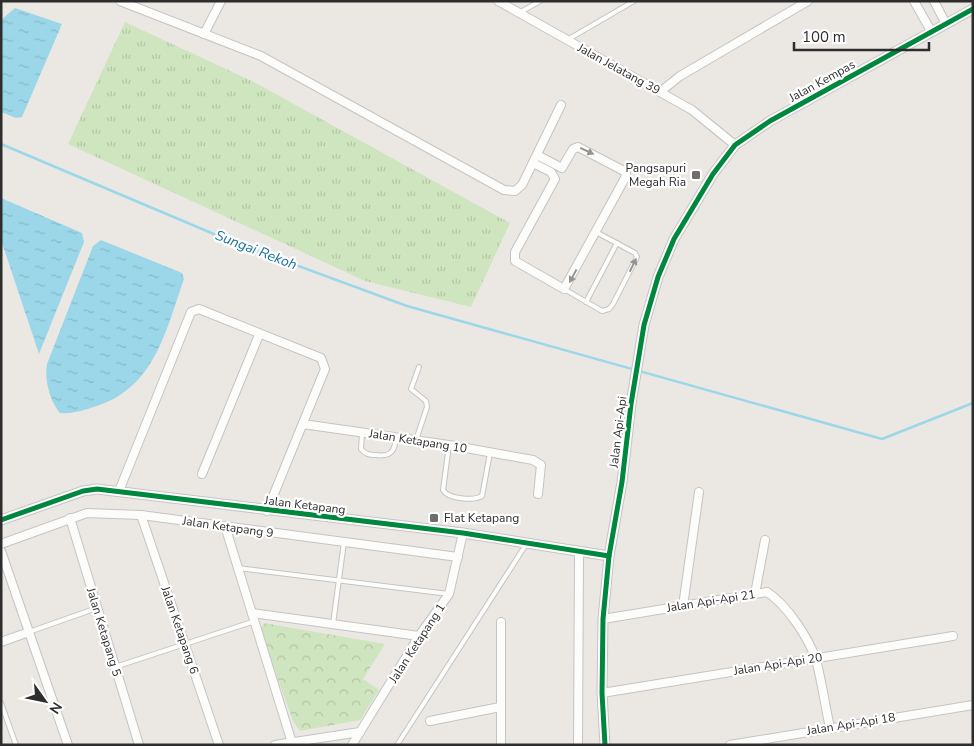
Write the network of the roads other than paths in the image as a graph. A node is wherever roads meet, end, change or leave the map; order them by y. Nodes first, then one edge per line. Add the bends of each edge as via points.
1 (120, 1) edge
2 (221, 1) edge
3 (498, 1) edge
4 (540, 1) edge
5 (634, 1) edge
6 (808, 1) edge
7 (914, 1) edge
8 (934, 1) edge
9 (973, 9) edge
10 (520, 13) junction
11 (946, 24) junction
12 (931, 31) junction
13 (204, 34) junction
14 (567, 40) junction
15 (660, 92) junction
16 (561, 105) dead end
17 (735, 145) junction
18 (537, 155) junction
19 (533, 163) junction
20 (596, 232) junction
21 (617, 243) junction
22 (564, 290) junction
23 (586, 302) junction
24 (259, 335) junction
25 (419, 367) dead end
26 (303, 424) junction
27 (362, 433) junction
28 (396, 438) junction
29 (416, 440) junction
30 (449, 445) junction
31 (490, 452) junction
32 (202, 474) dead end
33 (119, 491) junction
34 (699, 492) dead end
35 (538, 494) dead end
36 (268, 511) junction
37 (141, 515) junction
38 (70, 518) junction
39 (1, 520) edge
40 (225, 526) junction
41 (463, 534) junction
42 (765, 540) dead end
43 (344, 542) junction
44 (527, 543) junction
45 (1, 544) edge
46 (1, 551) edge
47 (578, 552) junction
48 (609, 556) junction
49 (458, 557) junction
50 (238, 568) junction
51 (338, 580) junction
52 (449, 594) junction
53 (755, 594) junction
54 (682, 606) junction
55 (97, 608) junction
56 (252, 612) junction
57 (603, 619) junction
58 (255, 621) junction
59 (501, 622) dead end
60 (333, 624) junction
61 (29, 632) junction
62 (420, 636) junction
63 (953, 636) dead end
64 (1, 642) edge
65 (185, 644) junction
66 (815, 658) junction
67 (115, 667) junction
68 (602, 693) junction
69 (1, 703) edge
70 (973, 705) edge
71 (500, 708) junction
72 (430, 721) dead end
73 (830, 728) junction
74 (360, 732) junction
75 (292, 742) junction
76 (16, 745) edge
77 (68, 745) edge
78 (140, 745) edge
79 (219, 745) edge
80 (275, 745) edge
81 (352, 745) edge
82 (397, 745) edge
83 (501, 745) edge
84 (578, 745) edge
85 (605, 745) edge
86 (730, 745) edge

1 - 13 street
2 - 13 street
3 - 10 street, Jalan Jelatang 39
4 - 10 lane
5 - 14 lane
6 - 15 street via 680,76
7 - 12 street
8 - 11 street
9 - 11 street, Jalan Kempas
10 - 14 street, Jalan Jelatang 39
11 - 12 street, Jalan Kempas
12 - 17 street, Jalan Kempas via 770,121
13 - 19 street via 261,56 504,190 515,191 522,185
14 - 15 street, Jalan Jelatang 39
15 - 17 street, Jalan Jelatang 39 via 708,121
16 - 18 street
17 - 48 street, Jalan Api-Api via 713,174 674,239 658,277 644,325
18 - 19 street
18 -> 20 street via 562,168 578,146 624,168 625,178
19 - 22 street via 551,172 555,179 515,252 515,261
20 - 21 lane
20 -> 22 street
21 - 23 lane
23 -> 21 lane via 602,311 613,304 637,257
22 - 23 lane
24 - 26 street via 321,358 324,364 325,369
24 - 32 street
24 - 33 street via 199,309 191,312
25 - 29 lane via 412,389 426,401 427,406
26 - 27 street, Jalan Ketapang 10
26 - 36 street
27 - 28 street, Jalan Ketapang 10
27 - 28 lane via 361,449 368,454 385,457 395,448
28 - 29 street, Jalan Ketapang 10
29 - 30 street, Jalan Ketapang 10
30 - 31 street, Jalan Ketapang 10
30 - 31 lane via 443,486 445,494 449,495 473,499 482,496
31 - 35 street, Jalan Ketapang 10 via 533,460 541,465
33 - 36 street, Jalan Ketapang
33 - 39 street, Jalan Ketapang via 83,491
34 - 54 street
36 - 41 street, Jalan Ketapang
37 - 38 street, Jalan Ketapang 9 via 87,513
37 - 40 street, Jalan Ketapang 9
37 - 65 street, Jalan Ketapang 6
38 - 45 street, Jalan Ketapang 9
38 - 55 street, Jalan Ketapang 5
40 - 43 street, Jalan Ketapang 9
40 - 50 street
41 - 44 street, Jalan Ketapang
41 - 49 street, Jalan Ketapang 1
42 - 53 street
43 - 49 street, Jalan Ketapang 9
43 - 51 lane
44 - 47 street, Jalan Ketapang
44 - 82 lane
46 - 61 street
47 - 48 street, Jalan Ketapang
47 - 84 street
48 - 57 street, Jalan Api-Api
49 - 52 street, Jalan Ketapang 1
50 - 51 lane
50 - 56 street
51 - 52 lane
51 - 60 lane
52 - 62 street, Jalan Ketapang 1
53 - 54 street, Jalan Api-Api 21
53 - 66 street, Jalan Api-Api 21 via 767,592 778,600 799,627
54 - 57 street, Jalan Api-Api 21
55 - 61 lane
55 - 67 street, Jalan Ketapang 5
56 - 58 street
56 - 60 street
57 - 68 street, Jalan Api-Api
58 - 65 lane
58 - 75 street
59 - 71 street
60 - 62 street
61 - 64 street
61 - 77 street
62 - 74 street, Jalan Ketapang 1
63 - 66 street, Jalan Api-Api 20
65 - 67 lane
65 - 79 street, Jalan Ketapang 6
66 - 68 street, Jalan Api-Api 20
66 - 73 street, Jalan Api-Api 21
67 - 78 street, Jalan Ketapang 5
68 - 85 street, Jalan Api-Api
69 - 76 lane
70 - 73 street, Jalan Api-Api 18
71 - 72 street
71 - 83 street
73 - 86 street, Jalan Api-Api 18
74 - 75 street
74 - 81 street, Jalan Ketapang 1
75 - 80 street

